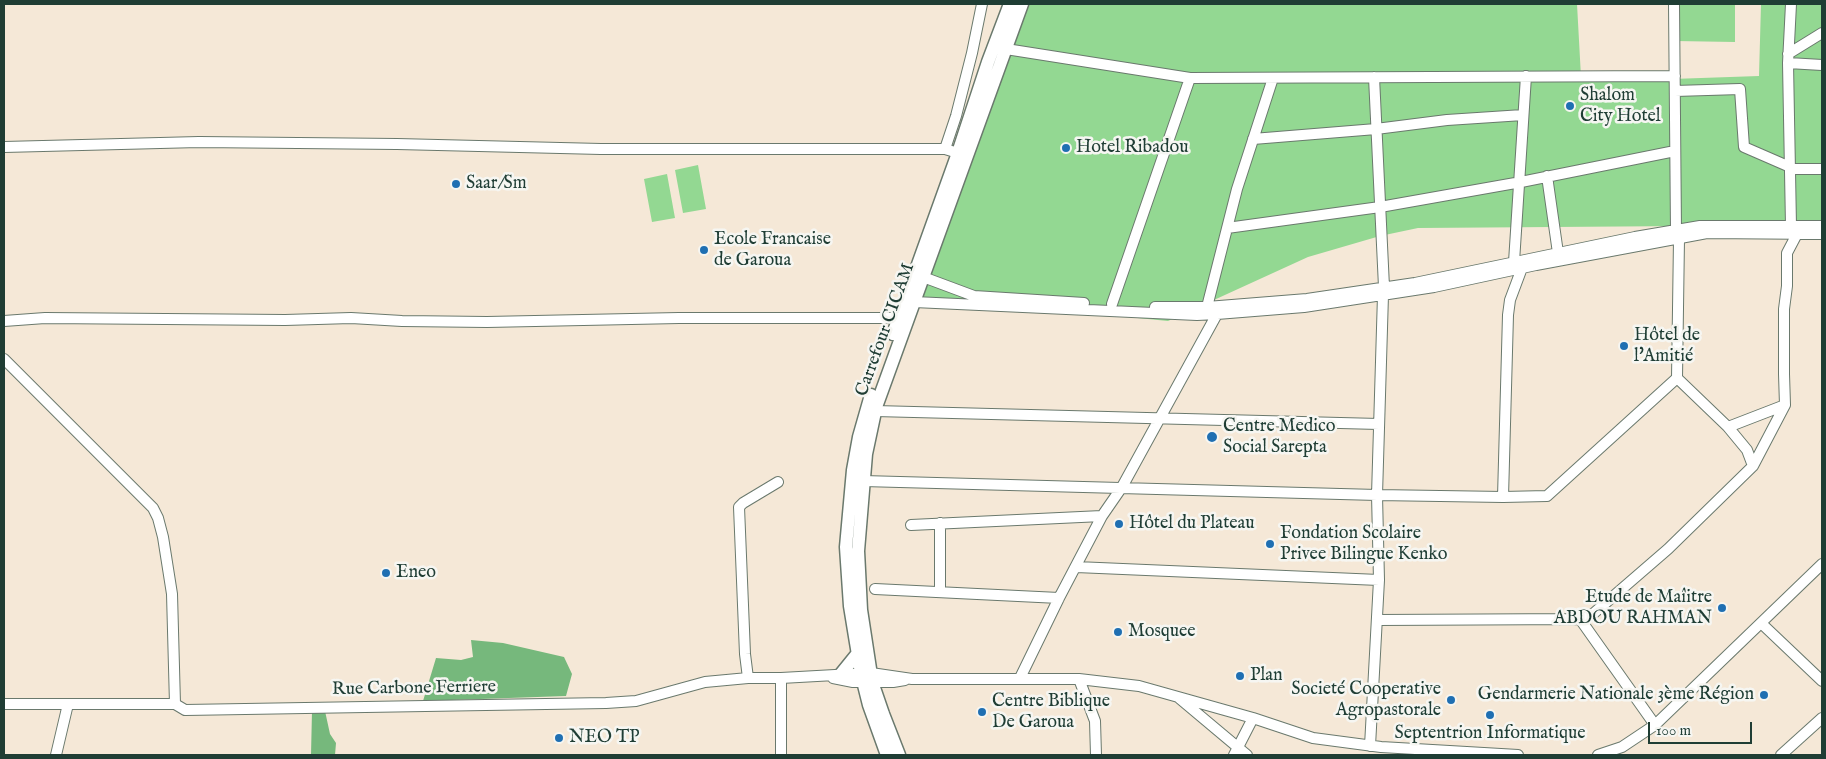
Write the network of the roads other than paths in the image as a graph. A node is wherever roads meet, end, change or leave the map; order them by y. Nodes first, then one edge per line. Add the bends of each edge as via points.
1 (982, 4) edge
2 (1010, 4) edge
3 (1022, 4) edge
4 (1674, 4) edge
5 (1791, 4) edge
6 (1822, 33) edge
7 (1006, 49) junction
8 (1788, 58) junction
9 (1822, 65) edge
10 (1526, 76) junction
11 (1675, 76) junction
12 (1374, 77) junction
13 (1190, 78) junction
14 (1274, 78) junction
15 (1675, 91) junction
16 (1524, 115) junction
17 (1376, 129) junction
18 (1253, 139) junction
19 (4, 147) edge
20 (945, 149) junction
21 (1675, 151) junction
22 (958, 153) junction
23 (1790, 168) junction
24 (1822, 169) edge
25 (1547, 176) junction
26 (1520, 182) junction
27 (1380, 207) junction
28 (1822, 226) edge
29 (1227, 228) junction
30 (1794, 230) junction
31 (1774, 234) junction
32 (1822, 234) edge
33 (1677, 235) junction
34 (1558, 253) junction
35 (1787, 253) junction
36 (1518, 265) junction
37 (923, 277) junction
38 (1384, 291) junction
39 (914, 302) junction
40 (1112, 304) junction
41 (1207, 307) junction
42 (1217, 314) junction
43 (899, 318) junction
44 (4, 321) edge
45 (4, 359) edge
46 (1677, 378) junction
47 (1785, 405) junction
48 (875, 411) junction
49 (1158, 419) junction
50 (1379, 424) junction
51 (1728, 427) junction
52 (1753, 466) junction
53 (863, 481) junction
54 (778, 482) dead end
55 (1122, 487) junction
56 (1377, 495) junction
57 (1503, 497) junction
58 (1102, 516) junction
59 (940, 523) junction
60 (911, 525) dead end
61 (1822, 564) edge
62 (1076, 567) junction
63 (1379, 580) junction
64 (875, 589) dead end
65 (940, 592) junction
66 (1059, 598) junction
67 (1580, 619) junction
68 (1377, 620) junction
69 (1761, 623) junction
70 (858, 653) junction
71 (842, 674) junction
72 (824, 676) junction
73 (867, 677) junction
74 (748, 678) junction
75 (781, 678) junction
76 (1020, 678) junction
77 (1079, 679) junction
78 (1822, 680) edge
79 (1176, 696) junction
80 (4, 704) edge
81 (68, 704) junction
82 (175, 704) junction
83 (1253, 718) junction
84 (1822, 718) edge
85 (1655, 726) junction
86 (1370, 746) junction
87 (1383, 751) edge
88 (1236, 752) edge
89 (1467, 753) edge
90 (56, 755) edge
91 (781, 755) edge
92 (887, 755) edge
93 (899, 755) edge
94 (1096, 755) edge
95 (1247, 755) edge
96 (1518, 755) edge
97 (1598, 755) edge
98 (1781, 755) edge

1 - 20 street via 970,62
2 - 22 main road
3 - 7 main road, Carrefour CICAM
4 - 11 street
5 - 8 street
6 - 8 street
7 - 13 street
7 - 37 main road, Carrefour CICAM
8 - 9 street
8 - 23 street
10 - 11 street
10 - 12 street
10 - 16 street
11 - 15 street
12 - 14 street
12 - 17 street
13 - 14 street
13 - 40 street
14 - 18 street
15 - 21 street
15 - 23 street via 1740,90 1744,147
16 - 17 street
16 - 26 street
17 - 18 street
17 - 27 street
18 - 29 street
19 - 20 street via 199,142 601,150
20 - 22 street
21 - 25 street
21 - 33 street
22 - 43 main road
23 - 24 street
23 - 30 street
25 - 26 street
25 - 34 street
26 - 27 street
26 - 36 street
27 - 29 street
27 - 38 street
28 - 30 street
29 - 41 street
30 - 31 street
30 - 32 street
30 - 33 street via 1700,226
30 - 35 street
31 - 33 street
31 - 35 street via 1785,245
33 - 34 street
33 - 36 street
33 - 46 street
34 - 36 street
35 - 47 street
36 - 38 street
36 - 57 street via 1508,315
37 - 39 main road, Carrefour CICAM
37 - 40 street via 974,296
38 - 41 street
38 - 42 street via 1304,307
38 - 50 street
39 - 42 street
39 - 48 main road, Carrefour CICAM
40 - 41 street
42 - 49 street
43 - 44 street via 487,322 351,318 45,318
43 - 70 main road via 868,404 854,470 846,547 850,606
45 - 82 street via 146,500 158,518 172,594
46 - 51 street
46 - 57 street via 1547,496
47 - 51 street
47 - 52 street
48 - 49 street
48 - 53 main road, Carrefour CICAM
49 - 50 street
49 - 55 street
50 - 56 street
51 - 52 street via 1747,450
52 - 67 street via 1668,549 1594,613
53 - 55 street
53 - 73 main road, Carrefour CICAM via 858,551
54 - 74 street via 739,507
55 - 56 street
55 - 58 street
56 - 57 street
56 - 63 street
58 - 59 street
58 - 62 street
59 - 60 street
59 - 65 street
61 - 69 street
62 - 63 street
62 - 66 street
63 - 68 street
64 - 65 street
65 - 66 street
66 - 76 street
67 - 68 street
67 - 85 street
68 - 86 street
69 - 78 street
69 - 85 street
70 - 71 main road
70 - 73 main road
71 - 72 street, Rue Carbone Ferriere
71 - 73 street, Rue Carbone Ferriere
72 - 73 street, Rue Carbone Ferriere via 846,681
72 - 75 street, Rue Carbone Ferriere
73 - 76 street via 893,682
73 - 92 main road via 869,705
73 - 93 main road
74 - 75 street, Rue Carbone Ferriere
74 - 82 street, Rue Carbone Ferriere via 705,682 636,701 620,702 185,710
75 - 91 street
76 - 77 street
77 - 79 street via 1139,686
77 - 94 street via 1095,721
79 - 83 street
79 - 88 street
80 - 81 street, Rue Carbone Ferriere
81 - 82 street, Rue Carbone Ferriere
81 - 90 street
83 - 86 street via 1313,738
83 - 88 street
84 - 98 street
85 - 97 street via 1622,747
86 - 87 street
87 - 89 street
88 - 95 street
89 - 96 street

